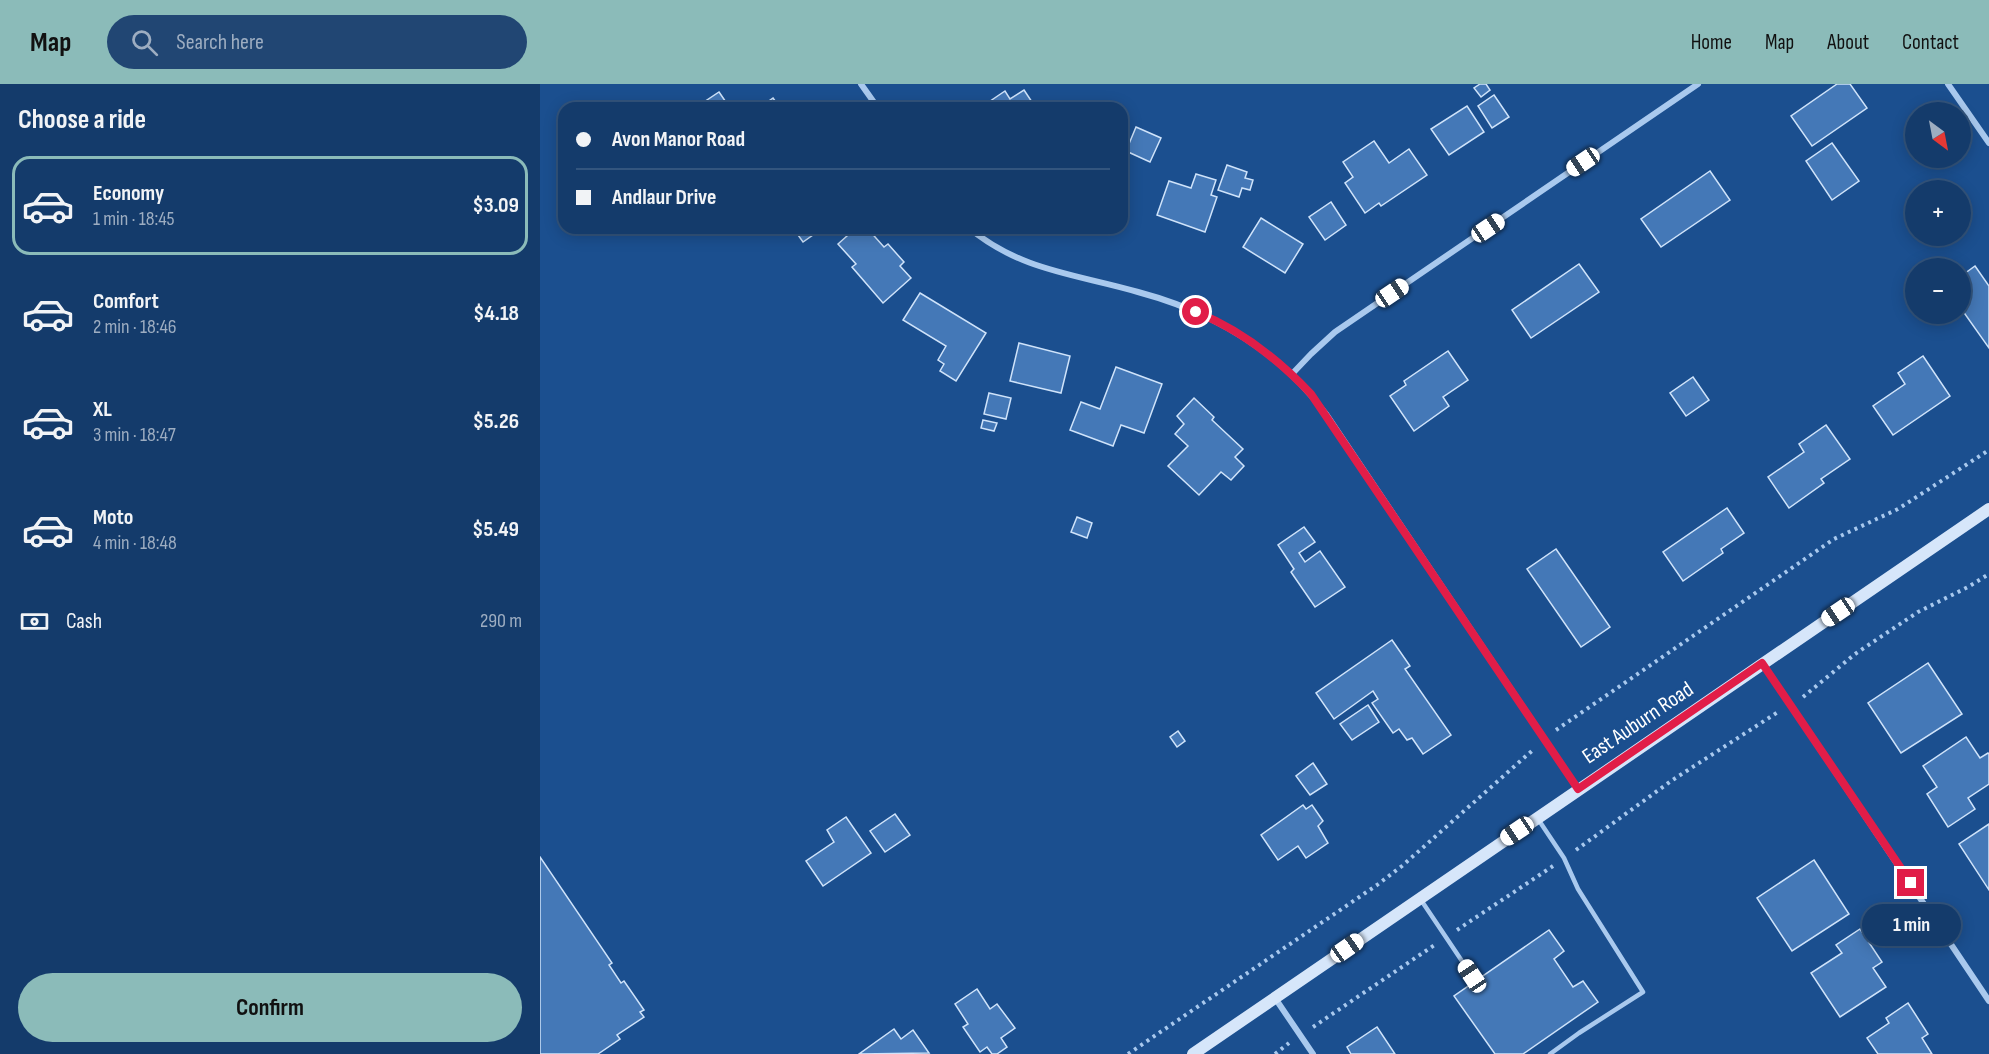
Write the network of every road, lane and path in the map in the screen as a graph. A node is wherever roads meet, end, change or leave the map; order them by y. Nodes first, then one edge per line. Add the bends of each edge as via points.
1 (861, 84) edge
2 (1698, 84) edge
3 (1948, 84) edge
4 (874, 102) edge
5 (1989, 143) edge
6 (978, 234) edge
7 (1292, 374) junction
8 (1989, 450) edge
9 (1989, 509) edge
10 (1989, 574) edge
11 (1762, 663) junction
12 (1808, 694) dead end
13 (1772, 716) dead end
14 (1561, 725) dead end
15 (1527, 754) dead end
16 (1578, 789) junction
17 (1537, 817) junction
18 (1564, 858) junction
19 (1420, 898) junction
20 (1446, 937) junction
21 (1472, 976) dead end
22 (1275, 998) junction
23 (1989, 1001) edge
24 (1320, 1023) dead end
25 (1280, 1050) dead end
26 (1128, 1054) edge
27 (1193, 1054) edge
28 (1275, 1054) edge
29 (1313, 1054) edge
30 (1550, 1054) edge

1 - 4 street
2 - 7 street via 1335,332
3 - 5 street
6 - 7 street via 1024,262 1140,292 1210,318 1259,347
7 - 16 street via 1326,414
8 - 14 path via 1898,509 1834,539
9 - 11 main road, East Auburn Road
10 - 12 path via 1918,612 1855,654
11 - 16 main road, East Auburn Road
11 - 23 street
13 - 18 path via 1671,781
15 - 26 path via 1377,885
16 - 17 main road, East Auburn Road
17 - 18 lane
17 - 19 main road, East Auburn Road
18 - 20 path
18 - 30 lane via 1578,889 1643,992
19 - 20 lane
19 - 22 main road, East Auburn Road
20 - 21 lane
20 - 24 path
22 - 27 main road, East Auburn Road
22 - 29 street
25 - 28 path

